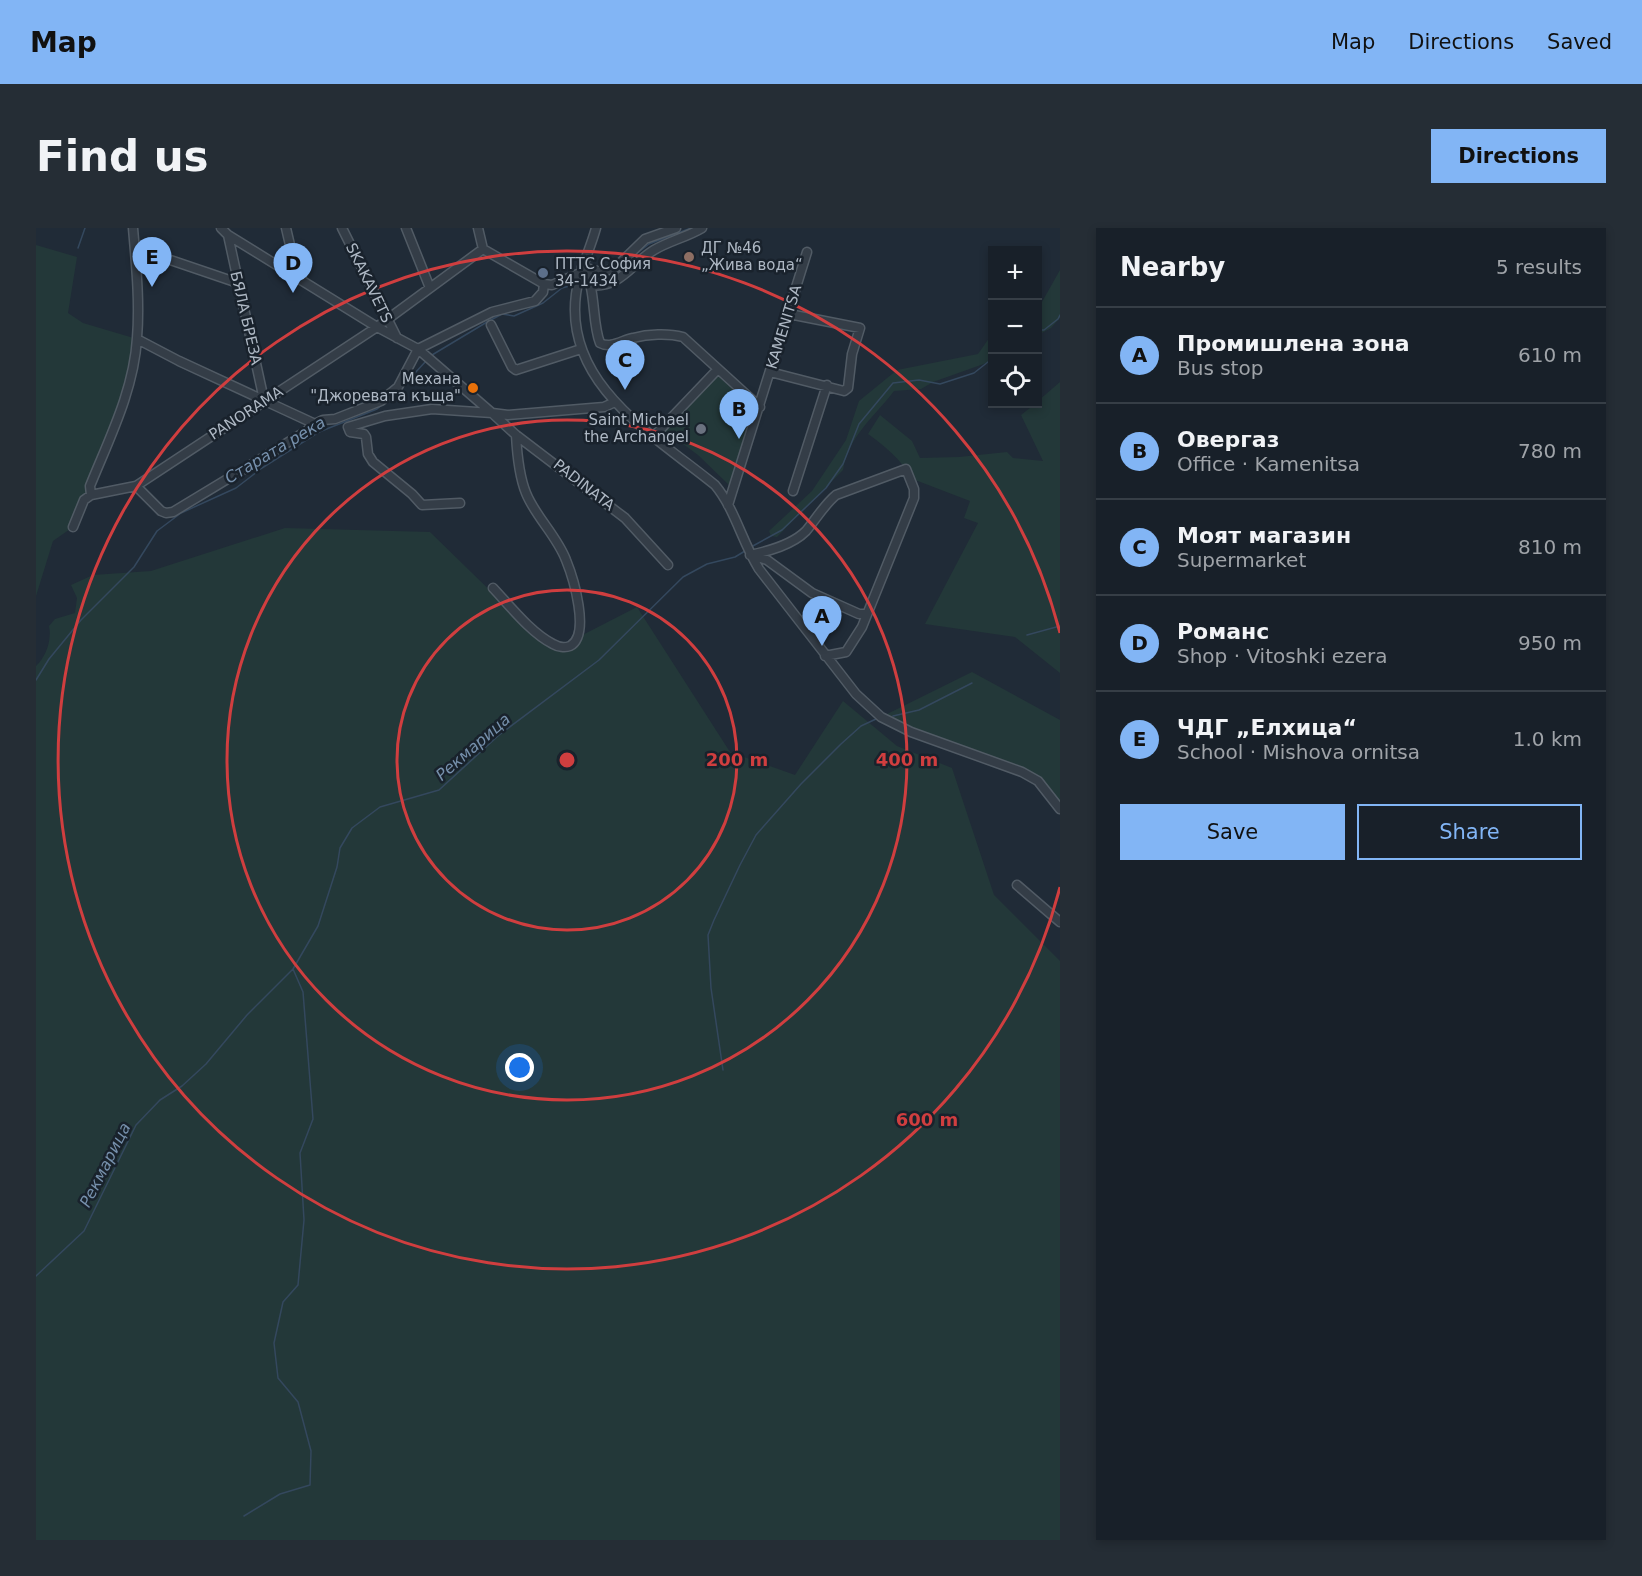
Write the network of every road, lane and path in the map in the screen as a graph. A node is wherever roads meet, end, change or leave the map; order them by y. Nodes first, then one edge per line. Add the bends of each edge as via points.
1 (133, 228) edge
2 (220, 228) edge
3 (286, 228) edge
4 (342, 228) edge
5 (406, 228) edge
6 (478, 228) edge
7 (596, 228) edge
8 (676, 228) edge
9 (702, 228) edge
10 (228, 235) junction
11 (135, 248) junction
12 (483, 249) junction
13 (807, 252) dead end
14 (582, 273) junction
15 (298, 279) junction
16 (238, 283) junction
17 (544, 284) junction
18 (590, 285) junction
19 (430, 288) junction
20 (789, 314) junction
21 (387, 319) junction
22 (491, 325) dead end
23 (376, 327) junction
24 (397, 338) junction
25 (137, 339) junction
26 (581, 348) junction
27 (418, 349) junction
28 (718, 369) junction
29 (770, 372) junction
30 (827, 385) junction
31 (264, 400) junction
32 (615, 402) junction
33 (760, 407) junction
34 (492, 413) junction
35 (315, 424) junction
36 (516, 435) junction
37 (654, 436) junction
38 (136, 486) junction
39 (793, 491) dead end
40 (91, 495) junction
41 (460, 503) dead end
42 (728, 505) junction
43 (73, 527) dead end
44 (749, 551) junction
45 (668, 566) dead end
46 (493, 588) dead end
47 (867, 614) junction
48 (825, 656) junction
49 (1060, 809) edge
50 (1017, 885) dead end
51 (1060, 922) edge

1 - 11 street
2 - 10 street, PADINATA
3 - 15 street
4 - 21 street, SKAKAVETS
5 - 19 street
6 - 12 street
7 - 14 street
8 - 14 street via 645,239 615,268
9 - 18 street via 652,251 614,282
10 - 15 street, PADINATA
10 - 16 street, БЯЛА БРЕЗА
11 - 16 street
11 - 25 street
12 - 17 street
12 - 19 street, PANORAMA
13 - 20 street, KAMENITSA
14 - 17 street via 552,285
14 - 18 street
14 - 26 street via 576,296
15 - 23 street, PADINATA
16 - 31 street, БЯЛА БРЕЗА
17 - 27 street via 535,301 492,312
18 - 28 street via 600,343 605,346 634,338 675,335 690,342
19 - 21 street, PANORAMA
20 - 29 street, KAMENITSA
20 - 30 street via 860,328 846,390
21 - 23 street, PANORAMA
21 - 24 street, SKAKAVETS
22 - 26 street via 516,370
23 - 24 street, PADINATA
23 - 31 street, PANORAMA
24 - 27 street, PADINATA
25 - 31 street
25 - 40 street via 129,384 90,486
26 - 32 street via 596,380
27 - 34 street, PADINATA
27 - 35 street via 390,395 358,411
28 - 33 street
28 - 37 street
29 - 30 street
29 - 33 street, KAMENITSA
30 - 39 street
31 - 35 street
31 - 38 street, PANORAMA
32 - 34 street via 604,407
32 - 37 street
33 - 42 street, KAMENITSA
34 - 36 street, PADINATA
34 - 41 street via 432,409 349,426 349,432 364,434 373,462 422,505
35 - 38 street via 173,512 161,511
36 - 45 street, PADINATA via 625,518
36 - 46 street via 526,494 566,558 577,596 579,634 575,643 567,648 542,638
37 - 42 street via 715,485
38 - 40 street, PANORAMA
40 - 43 street via 84,500
42 - 44 street
44 - 47 street via 812,593
44 - 47 street via 770,550 792,541 804,533 836,495 906,469 914,498
44 - 48 street
47 - 48 street via 846,652
48 - 49 street via 881,717 910,732 1022,772 1038,781
50 - 51 street

